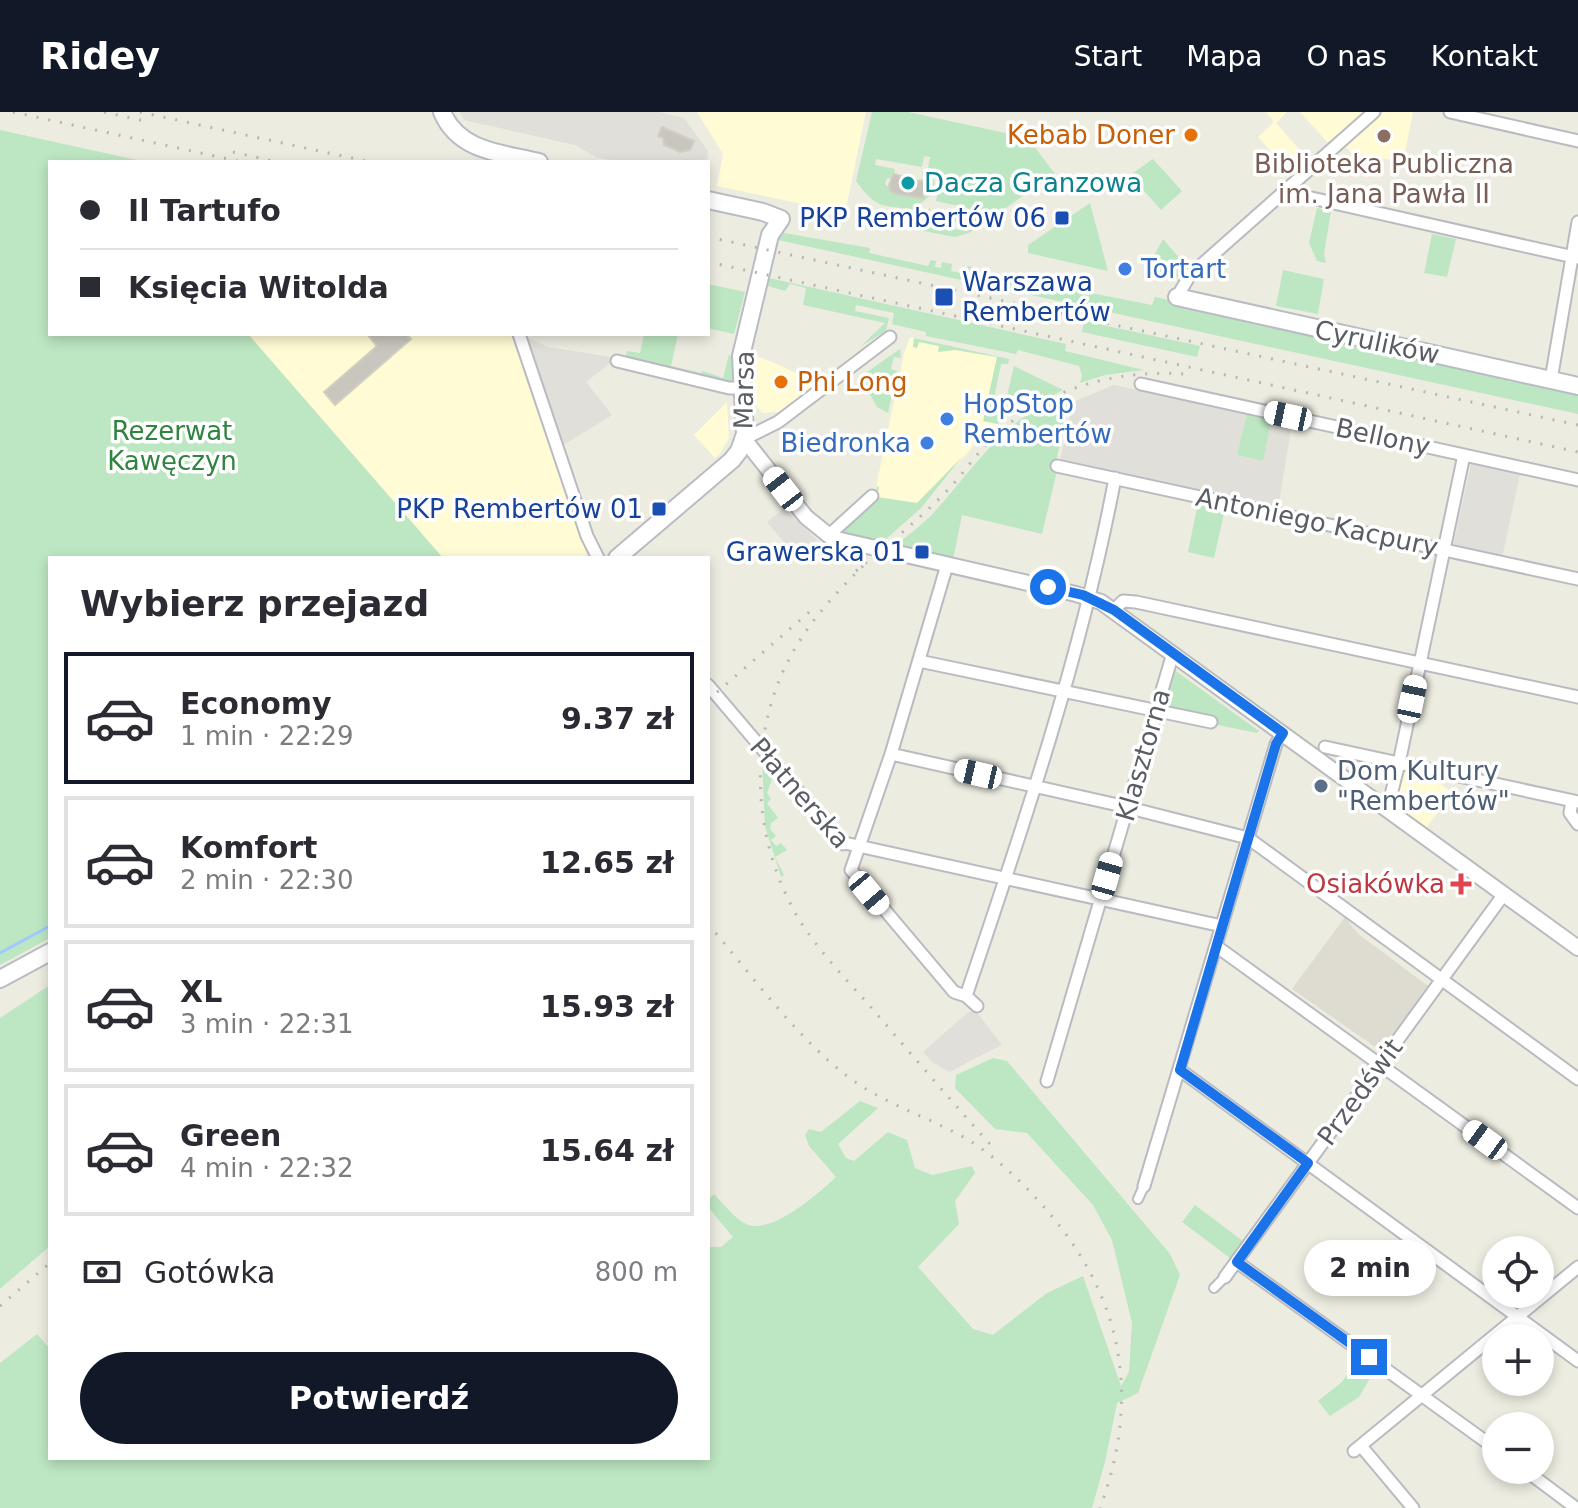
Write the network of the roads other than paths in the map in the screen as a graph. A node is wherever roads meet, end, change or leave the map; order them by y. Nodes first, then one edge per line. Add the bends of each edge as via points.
1 (1374, 112) edge
2 (1450, 112) edge
3 (446, 120) edge
4 (1578, 141) edge
5 (531, 160) edge
6 (1285, 192) junction
7 (710, 200) edge
8 (1578, 222) edge
9 (1575, 257) edge
10 (1177, 297) joint
11 (520, 336) edge
12 (890, 337) dead end
13 (617, 361) dead end
14 (1551, 380) junction
15 (1141, 384) dead end
16 (1578, 386) edge
17 (741, 388) junction
18 (744, 439) junction
19 (1464, 455) junction
20 (1057, 466) dead end
21 (1115, 478) junction
22 (1578, 480) edge
23 (872, 496) dead end
24 (828, 536) junction
25 (1443, 549) junction
26 (597, 556) edge
27 (619, 556) edge
28 (947, 565) junction
29 (1578, 579) edge
30 (1089, 597) junction
31 (1114, 610) junction
32 (1173, 653) junction
33 (919, 661) junction
34 (1419, 663) junction
35 (710, 687) edge
36 (1063, 691) junction
37 (1578, 697) edge
38 (1155, 710) junction
39 (1211, 722) dead end
40 (1283, 733) junction
41 (1325, 747) dead end
42 (891, 754) junction
43 (1399, 763) junction
44 (1034, 786) junction
45 (1575, 801) edge
46 (1128, 807) junction
47 (1385, 807) junction
48 (1578, 824) edge
49 (1248, 838) junction
50 (858, 851) junction
51 (1005, 878) junction
52 (1504, 894) junction
53 (1100, 900) junction
54 (1222, 926) junction
55 (1216, 946) junction
56 (1578, 948) edge
57 (48, 953) edge
58 (0, 979) edge
59 (1441, 979) junction
60 (966, 996) junction
61 (977, 1006) dead end
62 (1379, 1063) junction
63 (1180, 1070) junction
64 (1578, 1079) edge
65 (1046, 1084) dead end
66 (1308, 1163) junction
67 (1144, 1186) joint
68 (1138, 1199) dead end
69 (1578, 1208) edge
70 (1237, 1262) junction
71 (1578, 1267) edge
72 (1225, 1277) joint
73 (1214, 1288) dead end
74 (1516, 1316) junction
75 (1578, 1361) edge
76 (1424, 1396) junction
77 (1482, 1439) edge
78 (1544, 1484) edge
79 (1413, 1508) edge
80 (1576, 1508) edge

1 - 6 street
2 - 4 street
3 - 5 main road via 469,144
6 - 9 street
6 - 10 street via 1190,275
7 - 17 main road, Marsa via 781,219 770,235 744,345
8 - 9 street
9 - 14 street
10 - 14 main road, Cyrulików
11 - 26 street
12 - 18 street via 778,422
13 - 17 street
14 - 16 main road, Cyrulików
15 - 19 street, Bellony
17 - 18 main road, Marsa
18 - 24 street via 806,517
18 - 27 main road, Marsa via 732,460
19 - 22 street, Bellony
19 - 25 street
20 - 21 street, Antoniego Kacpury
21 - 25 street, Antoniego Kacpury
21 - 30 street
23 - 24 street
24 - 28 street
25 - 29 street, Antoniego Kacpury
25 - 34 street
28 - 30 street
28 - 33 street
30 - 31 street
30 - 36 street
31 - 32 street
31 - 34 street via 1125,600
32 - 38 street, Klasztorna
32 - 40 street
33 - 36 street
33 - 42 street
34 - 37 street
34 - 43 street
35 - 50 street, Płatnerska via 840,842
36 - 38 street
36 - 44 street
38 - 39 street
38 - 46 street, Klasztorna
40 - 47 street
40 - 49 street
41 - 43 street
42 - 44 street
42 - 50 street
43 - 45 street
43 - 47 street
44 - 46 street
44 - 51 street
45 - 48 street via 1570,813
46 - 49 street
46 - 53 street, Klasztorna
47 - 52 street
49 - 54 street
49 - 59 street
50 - 51 street
50 - 60 street, Płatnerska via 851,872 954,992
51 - 53 street
51 - 60 street
52 - 56 street
52 - 59 street, Przedświt
53 - 54 street
53 - 65 street, Klasztorna
54 - 55 street
55 - 62 street
55 - 63 street
57 - 58 main road
59 - 62 street, Przedświt
59 - 64 street
60 - 61 street, Płatnerska
62 - 66 street, Przedświt
62 - 69 street
63 - 66 street
63 - 67 street
66 - 70 street, Przedświt
66 - 74 street
67 - 68 street
70 - 72 street, Przedświt
70 - 76 street
71 - 74 street
72 - 73 street, Przedświt
74 - 75 street
74 - 76 street
76 - 77 street
76 - 79 street via 1357,1449
78 - 80 street

